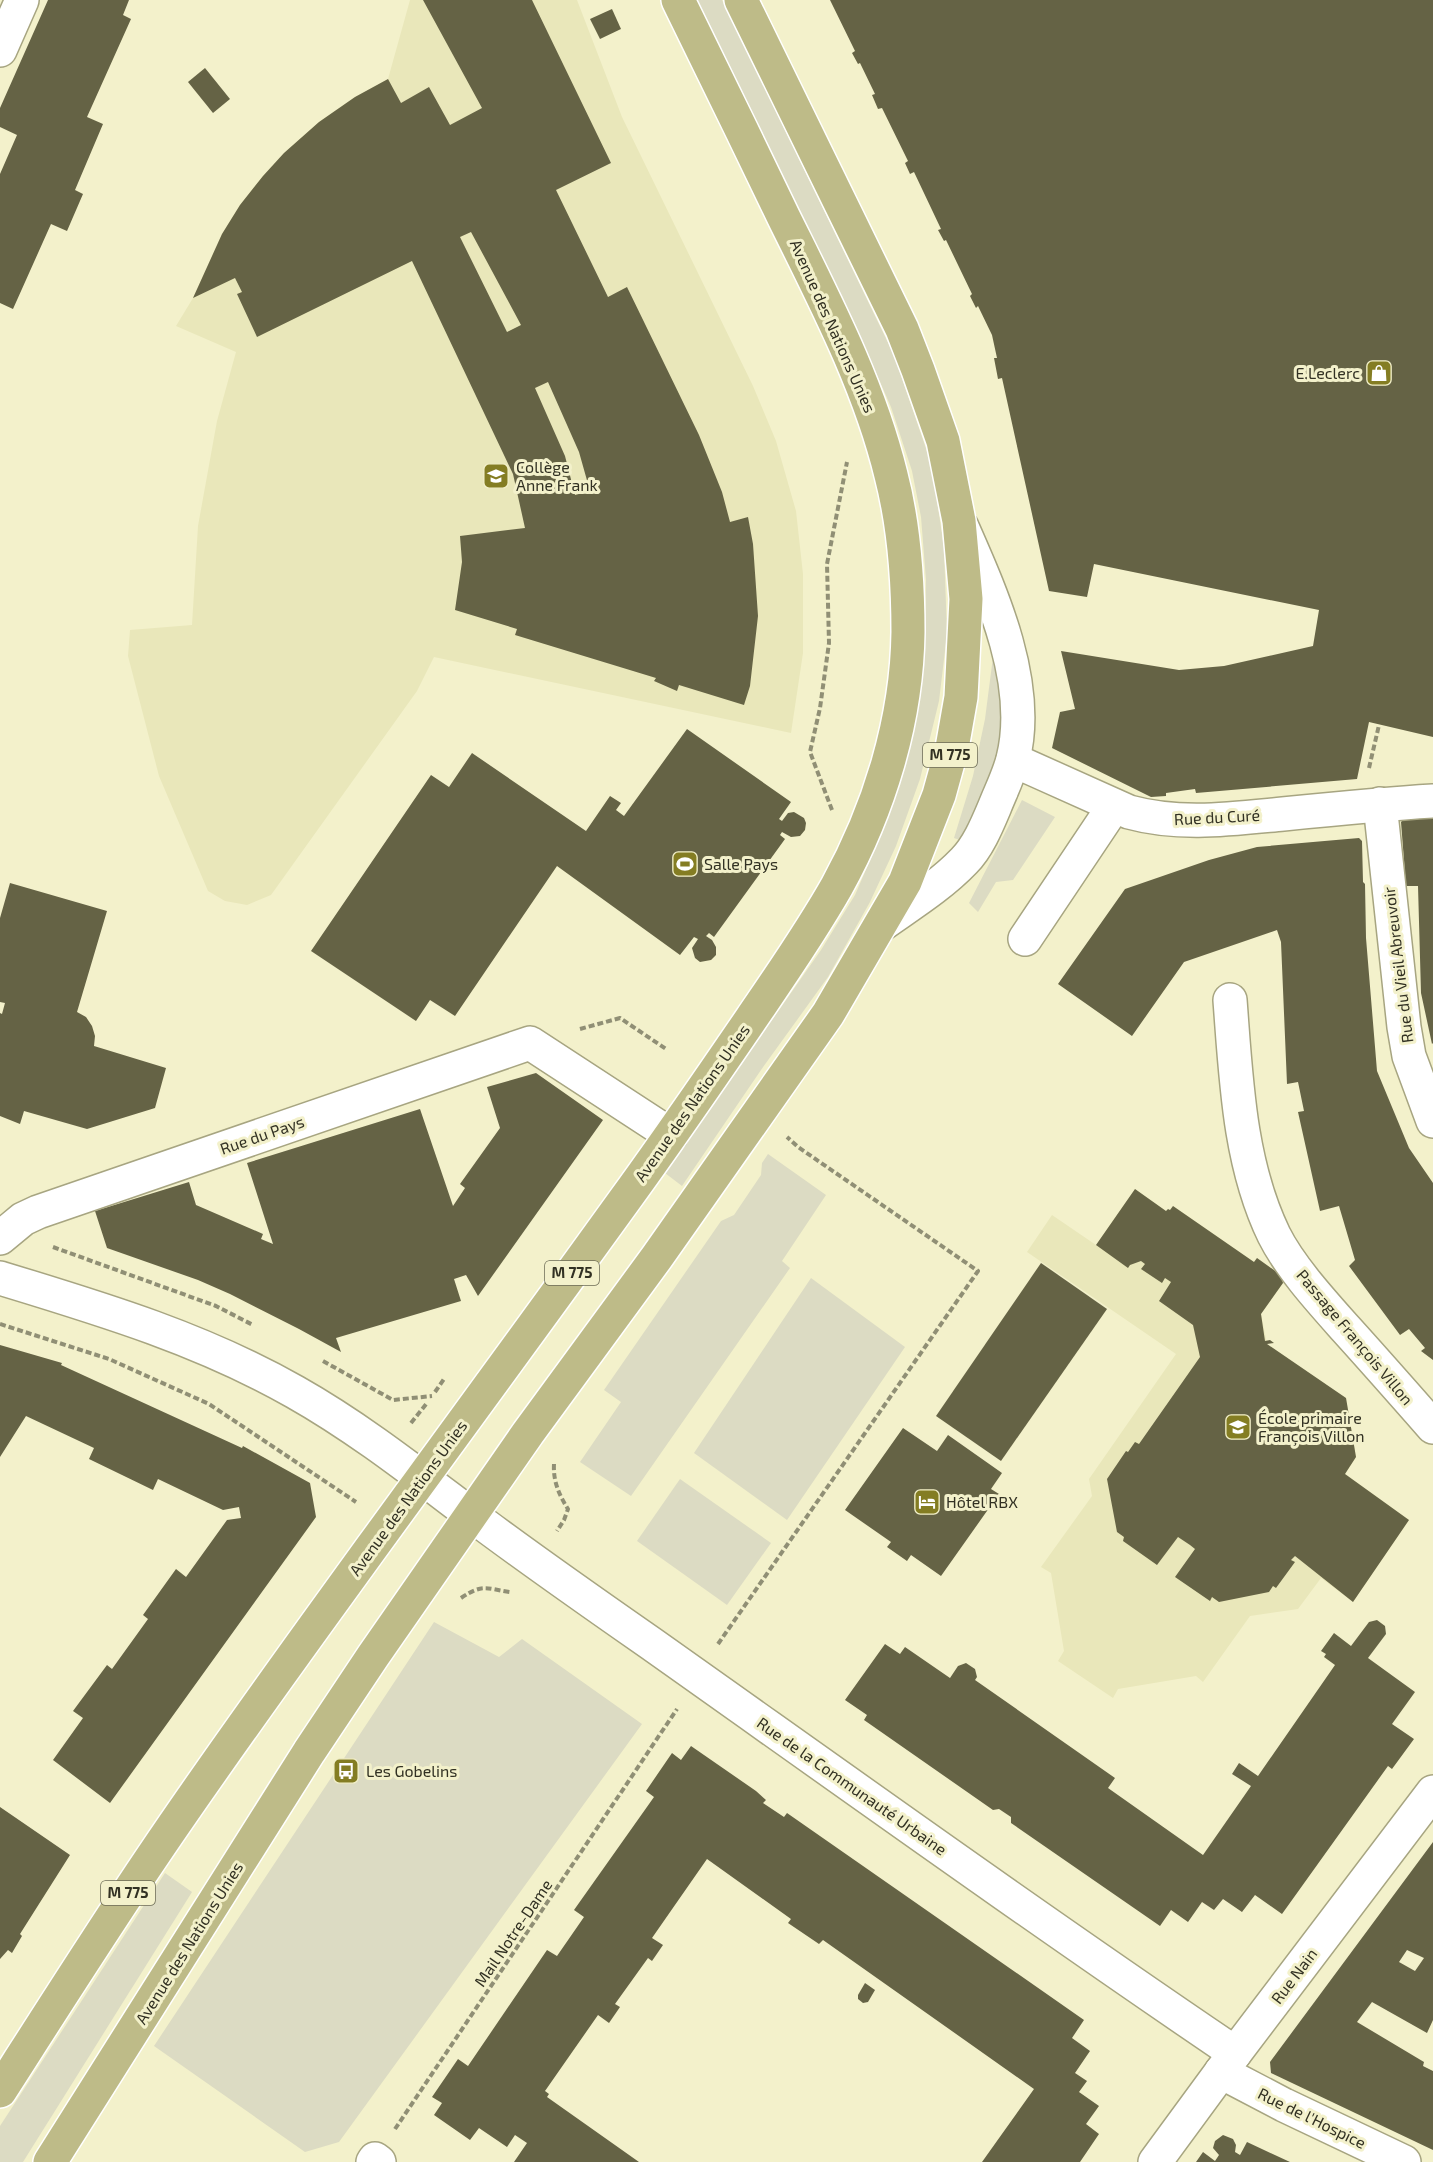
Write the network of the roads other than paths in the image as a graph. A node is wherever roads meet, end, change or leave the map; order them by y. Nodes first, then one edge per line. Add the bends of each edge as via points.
1 (22, 0) edge
2 (678, 0) edge
3 (741, 0) edge
4 (0, 51) edge
5 (959, 520) junction
6 (1013, 760) junction
7 (1433, 801) edge
8 (1380, 804) junction
9 (1114, 806) junction
10 (881, 925) junction
11 (1025, 939) dead end
12 (1230, 1000) dead end
13 (1433, 1121) edge
14 (672, 1135) junction
15 (0, 1238) edge
16 (0, 1278) edge
17 (1433, 1427) edge
18 (422, 1478) junction
19 (472, 1515) junction
20 (1433, 1792) edge
21 (1228, 2062) junction
22 (0, 2091) edge
23 (50, 2162) edge
24 (1155, 2162) edge
25 (1404, 2162) edge

1 - 4 street
2 - 14 main road, Avenue des Nations Unies / M 775 via 859,377 892,478 902,529 908,634 893,743 865,828 813,928
3 - 5 main road, Avenue des Nations Unies / M 775 via 906,339 943,441
5 - 6 street, Avenue des Nations Unies via 990,591 1014,674 1017,739
5 - 10 main road, Avenue des Nations Unies / M 775 via 966,599 961,697 952,748 922,841
6 - 9 street, Rue du Curé
6 - 10 street, Avenue des Nations Unies via 990,817 965,860
7 - 8 street, Rue du Curé
8 - 9 street, Rue du Curé via 1195,821 1149,818
8 - 13 street, Rue du Vieil Abreuvoir via 1404,1027 1409,1056
9 - 11 street
10 - 19 main road, Avenue des Nations Unies / M 775 via 828,1014
12 - 17 street, Passage François Villon via 1245,1139 1275,1237 1324,1305
14 - 15 street, Rue du Pays via 530,1043 38,1212
14 - 18 main road, Avenue des Nations Unies / M 775
16 - 18 street, Rue de la Communauté Urbaine via 128,1317 240,1363 294,1391
18 - 19 street, Rue de la Communauté Urbaine
18 - 22 main road, Avenue des Nations Unies / M 775 via 183,1811
19 - 21 street, Rue de la Communauté Urbaine
19 - 23 main road, Avenue des Nations Unies / M 775 via 309,1752
20 - 21 street, Rue Nain
21 - 24 street, Rue Nain
21 - 25 street, Rue de l'Hospice via 1284,2105

